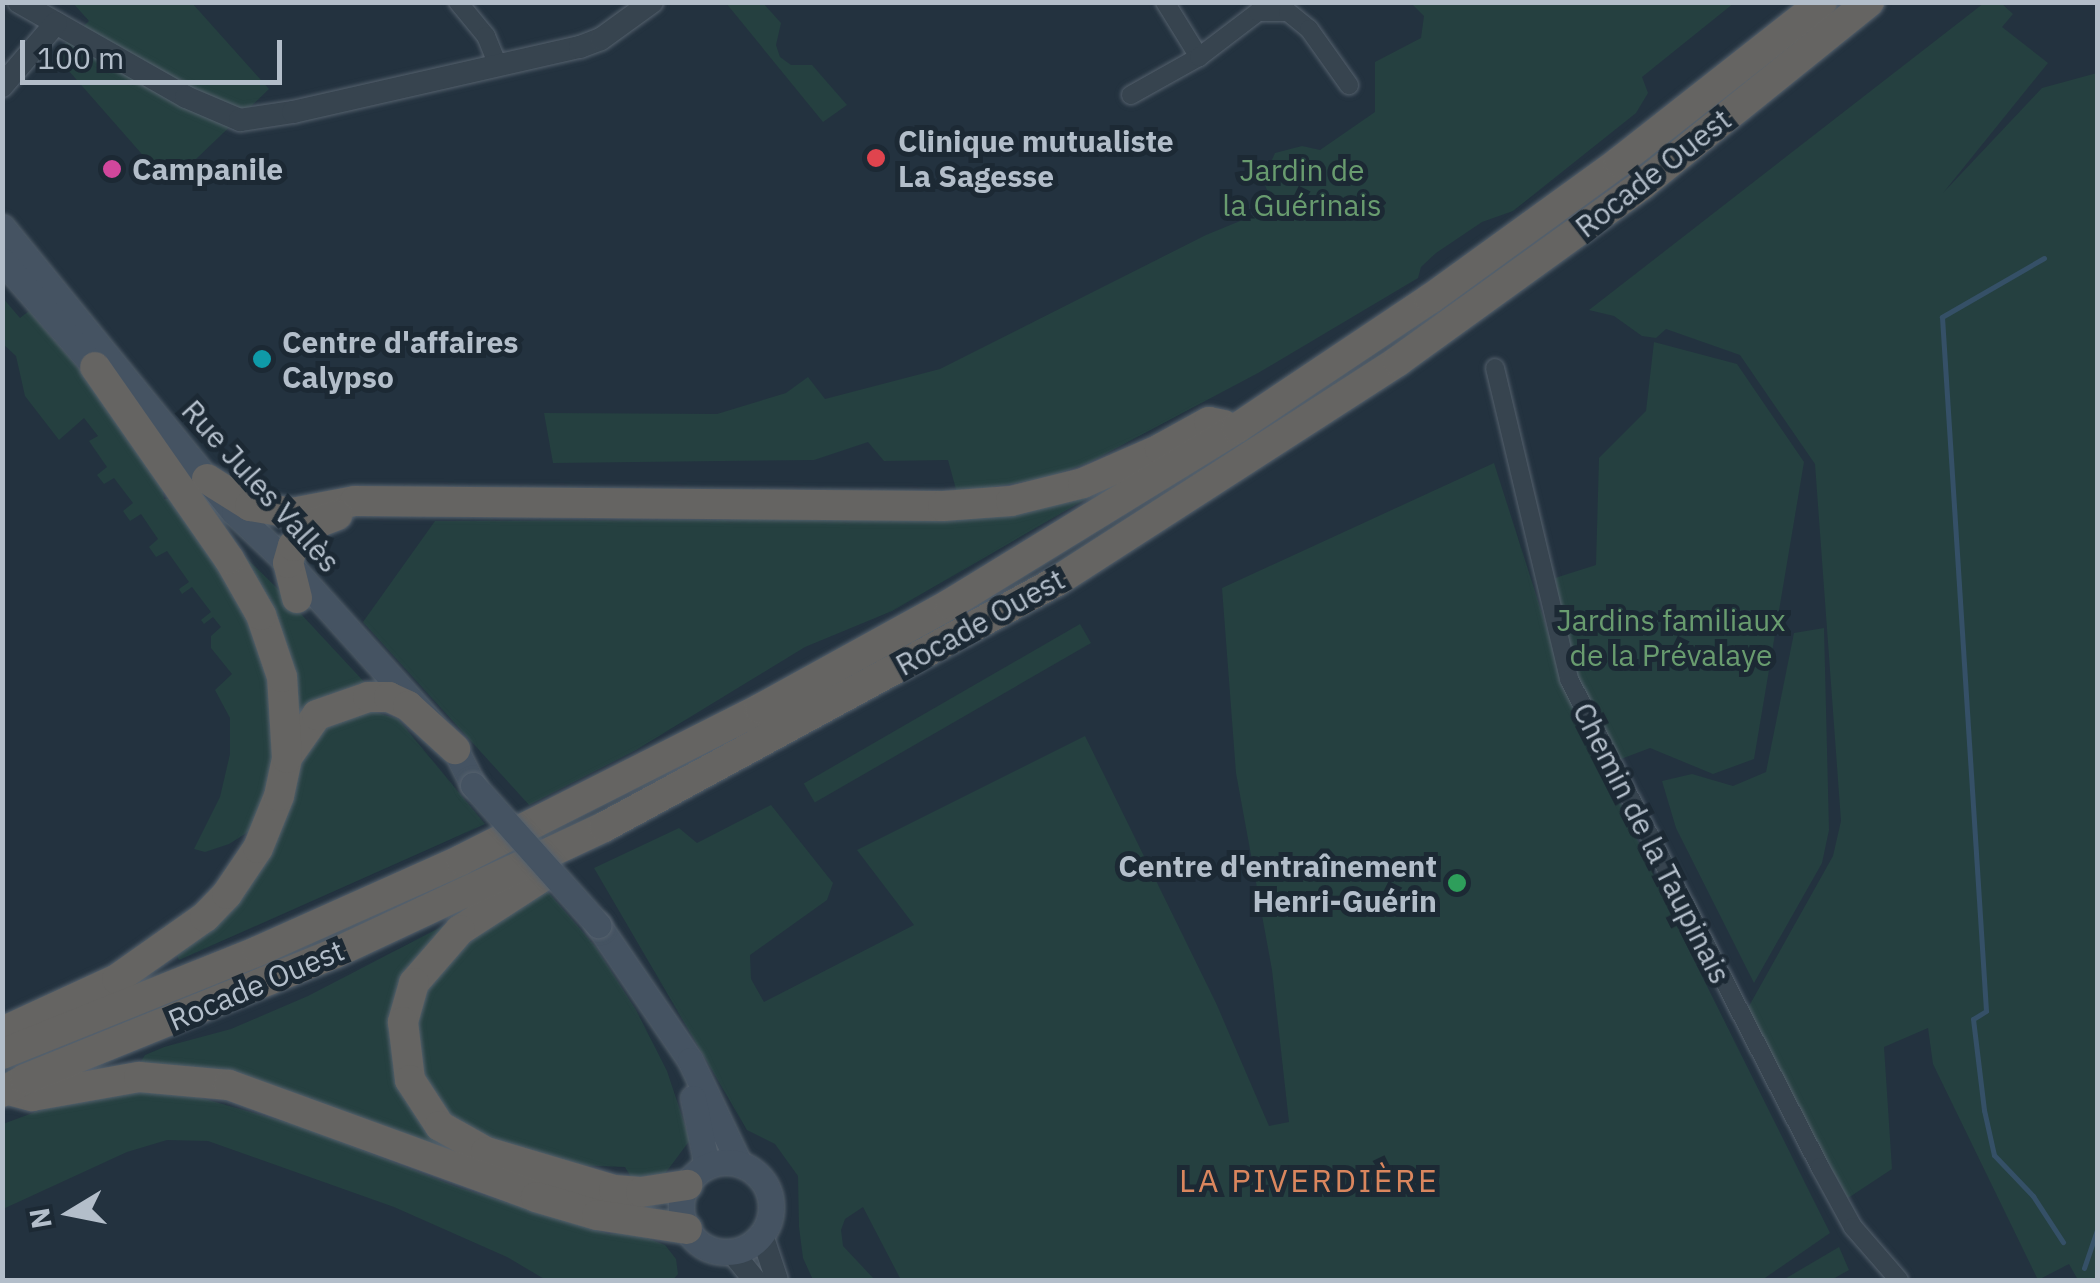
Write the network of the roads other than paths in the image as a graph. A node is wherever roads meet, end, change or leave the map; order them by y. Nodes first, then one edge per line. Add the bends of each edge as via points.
1 (20, 2) edge
2 (458, 2) edge
3 (652, 2) edge
4 (1166, 2) edge
5 (1822, 2) edge
6 (1869, 2) edge
7 (1285, 7) edge
8 (56, 24) junction
9 (1199, 57) junction
10 (498, 65) junction
11 (1349, 85) dead end
12 (2, 86) edge
13 (1131, 96) dead end
14 (2, 227) edge
15 (2, 260) edge
16 (95, 367) junction
17 (1495, 368) dead end
18 (1237, 428) junction
19 (207, 479) junction
20 (514, 503) junction
21 (288, 563) junction
22 (297, 598) junction
23 (388, 697) junction
24 (455, 749) junction
25 (287, 758) junction
26 (473, 785) junction
27 (604, 826) junction
28 (662, 1020) junction
29 (2, 1032) edge
30 (2, 1054) edge
31 (6, 1091) edge
32 (739, 1163) junction
33 (697, 1176) junction
34 (687, 1228) junction
35 (762, 1234) junction
36 (732, 1252) junction
37 (755, 1280) edge
38 (777, 1280) edge
39 (1899, 1280) edge

1 - 8 street
2 - 10 street via 486,36
3 - 10 street via 601,39
4 - 9 street
5 - 18 highway, Rocade Ouest via 1510,242
6 - 27 highway, Rocade Ouest via 1642,185 1398,362 1057,581
7 - 9 street via 1258,12
7 - 11 street via 1326,49
8 - 10 street via 240,120
8 - 12 street
9 - 13 street
14 - 19 main road, Rue Jules Vallès
15 - 16 main road, Rue Jules Vallès
16 - 22 main road, Rue Jules Vallès
16 - 25 highway via 261,615 282,677
17 - 39 street, Chemin de la Taupinais via 1574,691 1853,1227
18 - 20 highway via 1209,422 1121,468 1010,501
18 - 30 highway, Rocade Ouest via 866,652 582,800 276,944
19 - 20 highway via 236,500 276,512 355,501
19 - 21 main road, Rue Jules Vallès
20 - 21 highway via 328,518 303,533
21 - 22 highway
21 - 24 main road, Rue Jules Vallès
22 - 23 main road, Rue Jules Vallès
23 - 24 highway via 408,706
23 - 25 highway via 352,699 317,715
23 - 26 main road, Rue Jules Vallès
24 - 26 main road, Rue Jules Vallès
25 - 29 highway via 258,848 205,917 117,980
26 - 28 main road, Rue Jules Vallès, bridge via 598,925
27 - 31 highway, Rocade Ouest via 351,946 24,1078
27 - 33 highway via 589,852 492,906 426,966 406,1011 405,1062 440,1126 486,1152 614,1190 642,1192
28 - 32 main road, Rue Jules Vallès via 690,1060
28 - 33 main road, Rue Jules Vallès via 697,1110
31 - 34 highway via 32,1096 140,1077 229,1085 536,1196 612,1218
32 - 33 main road
32 - 35 main road via 758,1174 770,1193 771,1215
33 - 34 main road via 682,1209
34 - 36 main road via 708,1248
35 - 36 main road
35 - 38 street
36 - 37 street

